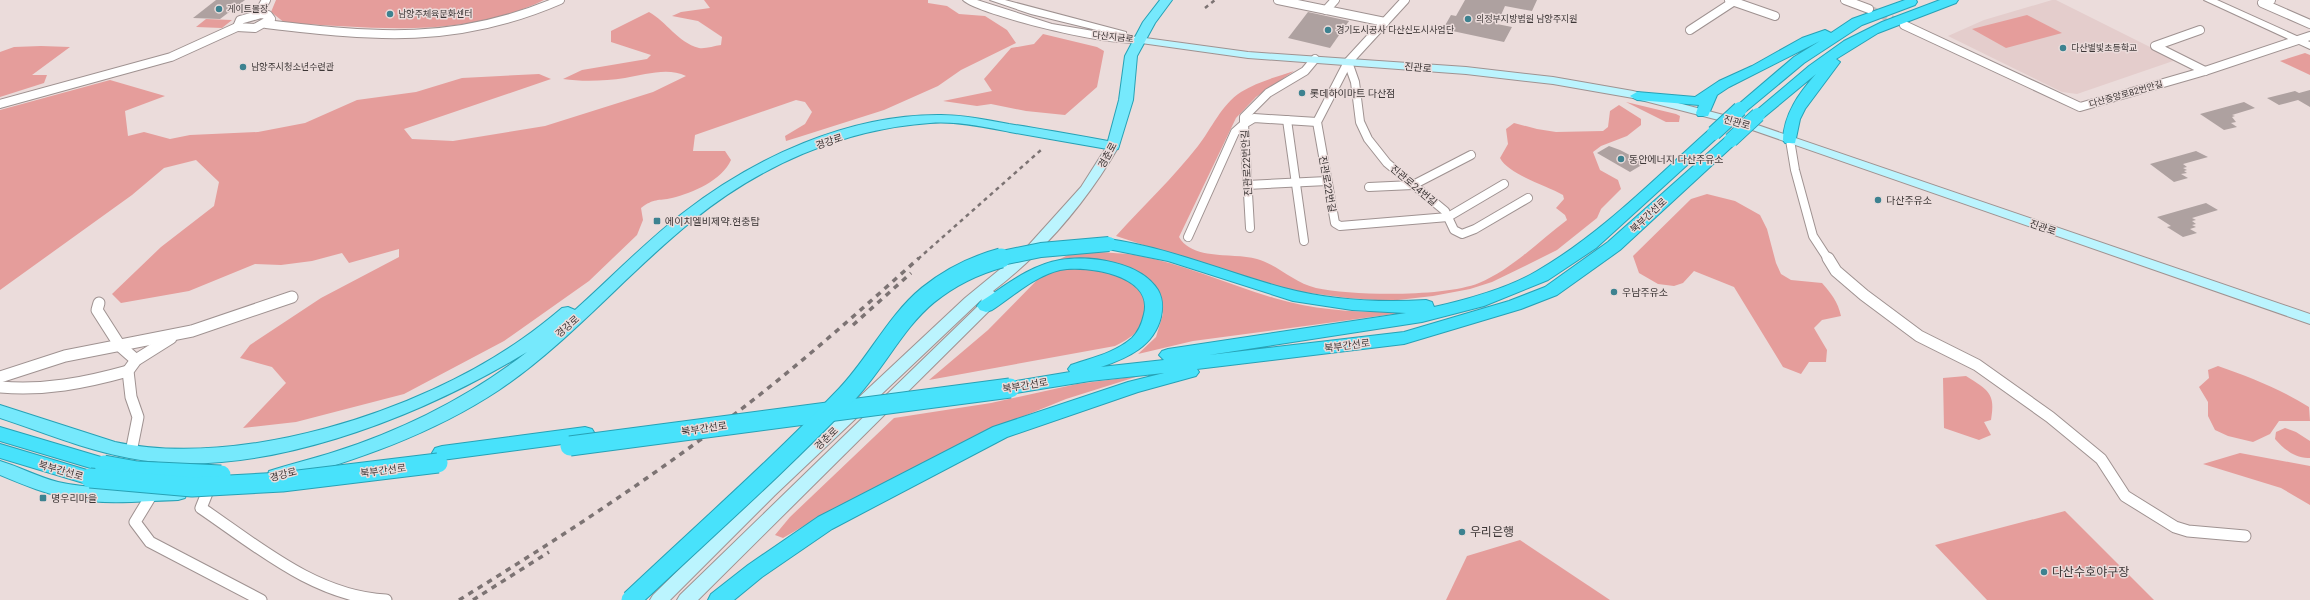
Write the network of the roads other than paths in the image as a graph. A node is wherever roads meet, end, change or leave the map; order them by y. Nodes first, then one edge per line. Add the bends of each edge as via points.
1 (266, 0) edge
2 (560, 0) edge
3 (968, 0) edge
4 (995, 0) edge
5 (1166, 0) edge
6 (1278, 0) edge
7 (1335, 0) edge
8 (1405, 0) edge
9 (1845, 0) edge
10 (1919, 0) edge
11 (1952, 0) edge
12 (2209, 0) edge
13 (2271, 0) edge
14 (1732, 1) edge
15 (2259, 1) edge
16 (1869, 9) tunnel mouth
17 (1326, 10) junction
18 (258, 14) junction
19 (1775, 16) dead end
20 (1385, 22) junction
21 (1856, 22) junction
22 (266, 24) junction
23 (2310, 24) edge
24 (1904, 25) tunnel mouth
25 (237, 27) junction
26 (1690, 30) dead end
27 (2200, 30) dead end
28 (2310, 36) edge
29 (1138, 40) junction
30 (2297, 40) junction
31 (1849, 44) junction
32 (2310, 46) edge
33 (1315, 59) junction
34 (1348, 62) junction
35 (2205, 72) junction
36 (1711, 93) junction
37 (1637, 96) junction
38 (0, 104) edge
39 (1703, 113) junction
40 (1287, 120) junction
41 (1317, 122) junction
42 (1244, 124) junction
43 (1790, 140) junction
44 (1115, 141) junction
45 (1471, 155) dead end
46 (1327, 181) junction
47 (1296, 183) junction
48 (1504, 184) dead end
49 (1248, 185) junction
50 (1413, 185) junction
51 (1369, 187) dead end
52 (1528, 198) dead end
53 (1448, 217) junction
54 (1250, 228) dead end
55 (1188, 237) dead end
56 (1304, 241) dead end
57 (997, 282) junction
58 (292, 297) dead end
59 (1478, 302) junction
60 (99, 303) dead end
61 (986, 306) junction
62 (2310, 319) edge
63 (178, 334) junction
64 (120, 346) junction
65 (1241, 358) junction
66 (136, 360) junction
67 (1077, 369) junction
68 (128, 371) junction
69 (0, 377) edge
70 (1015, 382) junction
71 (0, 387) edge
72 (449, 389) junction
73 (0, 411) edge
74 (450, 411) junction
75 (375, 420) junction
76 (0, 434) edge
77 (395, 436) junction
78 (0, 451) edge
79 (131, 452) junction
80 (440, 458) junction
81 (0, 468) edge
82 (97, 472) junction
83 (209, 488) junction
84 (152, 494) junction
85 (100, 495) junction
86 (2245, 536) dead end
87 (261, 600) edge
88 (386, 600) edge
89 (631, 600) edge
90 (660, 600) edge
91 (686, 600) edge
92 (719, 600) edge

1 - 18 street
2 - 22 street via 529,13 473,27 404,35 348,34
3 - 29 street, 다산지금로 via 1055,27 1105,38
4 - 29 street, 다산지금로 via 1047,16 1110,30
5 - 29 main road, 경춘로
6 - 17 street
7 - 17 street
8 - 20 street
9 - 16 street
10 - 21 highway, 북부간선로
11 - 31 highway, 북부간선로 via 1885,25
12 - 30 street
13 - 15 street
14 - 19 street
14 - 26 street
15 - 23 street
17 - 20 street
18 - 22 street via 270,17
18 - 25 street via 240,20
20 - 34 street
21 - 36 highway via 1807,41
21 - 59 highway, 북부간선로, bridge via 1799,60 1740,109 1590,244 1542,276
22 - 25 street via 249,29
24 - 35 street, 다산중앙로82번안길 via 2080,107
25 - 38 street via 171,57
27 - 35 street via 2155,46
28 - 30 street, 다산중앙로82번안길
29 - 33 main road, 진관로 via 1215,51
29 - 44 main road, 경춘로 via 1131,56 1126,100
30 - 32 street
30 - 35 street, 다산중앙로82번안길
31 - 43 highway via 1801,103 1789,130
31 - 65 highway, 북부간선로, bridge via 1810,72 1758,116 1614,246 1551,291 1458,323 1404,338
33 - 34 main road, 진관로
33 - 42 street via 1305,71 1268,93 1244,116
34 - 37 main road, 진관로 via 1535,78
34 - 41 street
34 - 50 street, 진관로24번길 via 1355,82 1360,122 1368,139 1386,163
36 - 37 highway via 1698,101
36 - 39 highway
37 - 39 main road, 진관로
39 - 43 main road, 진관로 via 1742,123
40 - 41 street, 진관로22번안길
40 - 42 street, 진관로22번안길 via 1254,118
40 - 47 street
41 - 46 street, 진관로22번길
42 - 49 street, 진관로22번안길
42 - 55 street via 1236,132
43 - 62 main road, 진관로
43 - 86 street via 1812,236 1836,271 1864,296 1918,336 1977,365 2050,417 2101,459 2125,496 2148,511 2175,527 2188,531
44 - 57 main road, 경춘로 via 1086,189 1065,214
44 - 72 main road, 경강로 via 969,112 938,112 872,123 833,133 784,151 712,189 677,214 563,317 520,348
44 - 74 main road, 경강로 via 967,120 933,118 876,127 828,141 756,172 715,196 686,218 521,365 480,394
45 - 50 street
46 - 47 street
46 - 53 street, 진관로22번길 via 1335,223 1340,226
47 - 49 street
47 - 56 street
48 - 53 street
49 - 54 street, 진관로22번안길
50 - 51 street
50 - 53 street, 진관로24번길 via 1446,211
52 - 53 street, 진관로24번길 via 1462,234 1454,230
57 - 61 main road, 경춘로
57 - 90 main road, 경춘로 via 970,300 769,491
58 - 63 street via 241,316
59 - 67 highway, 북부간선로 via 1422,316
59 - 89 highway, bridge via 1413,308 1312,299 1280,292 1140,247 1109,244 1042,248 1006,256 937,288 918,306 869,370 799,445
60 - 64 street via 97,310
61 - 67 highway via 1039,272 1078,262 1103,265 1127,273 1144,284 1152,296 1156,313 1146,333 1137,343 1120,352
61 - 91 main road, 경춘로
63 - 64 street
63 - 66 street
64 - 66 street
64 - 69 street via 19,368
65 - 70 highway, 북부간선로
65 - 92 highway via 1134,386 1000,432 825,523 755,571
66 - 68 street
67 - 70 highway, 북부간선로
68 - 71 street via 84,383 45,389
68 - 79 street via 131,397 138,417
70 - 80 highway, 북부간선로 via 586,434
70 - 80 highway, 북부간선로, bridge via 570,446
72 - 74 main road via 461,387 466,392
72 - 75 main road, 경강로 via 414,406
73 - 79 main road, 경강로
74 - 77 main road, 경강로
75 - 77 main road via 360,428 349,440 359,445
75 - 79 main road, 경강로 via 280,445 222,455 181,457
76 - 82 highway, 북부간선로
77 - 83 main road, 경강로 via 335,460 257,481
78 - 82 highway, 북부간선로
79 - 85 main road
80 - 82 highway, 북부간선로, bridge via 282,482 192,487
81 - 85 main road, 경강로 via 58,489
83 - 84 main road, 경강로
83 - 88 street via 202,508 298,574 365,599
84 - 85 main road, 경강로
84 - 87 street via 135,522 150,542

